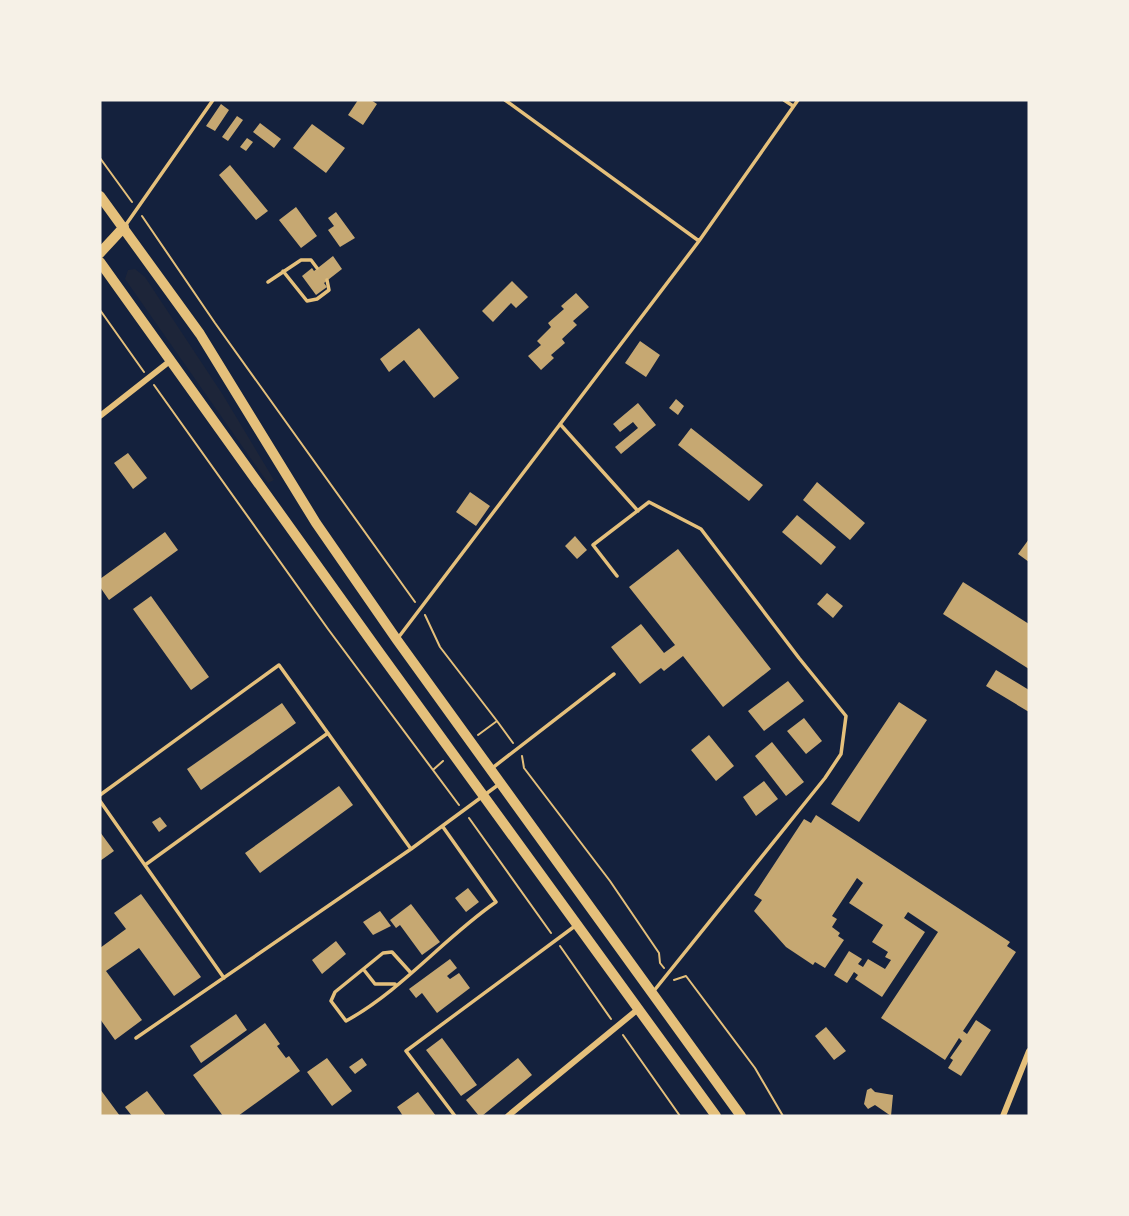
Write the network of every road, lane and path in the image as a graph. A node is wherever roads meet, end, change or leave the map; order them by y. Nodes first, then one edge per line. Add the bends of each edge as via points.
1 (213, 100) edge
2 (505, 100) edge
3 (784, 100) edge
4 (798, 100) edge
5 (793, 106) junction
6 (100, 158) edge
7 (100, 196) edge
8 (137, 209) junction
9 (124, 228) junction
10 (698, 241) junction
11 (100, 253) edge
12 (100, 262) edge
13 (317, 268) dead end
14 (283, 271) junction
15 (327, 280) dead end
16 (268, 282) dead end
17 (100, 310) edge
18 (170, 361) junction
19 (149, 378) junction
20 (100, 416) edge
21 (560, 424) junction
22 (638, 511) junction
23 (617, 576) dead end
24 (420, 609) junction
25 (397, 640) junction
26 (614, 674) dead end
27 (497, 721) junction
28 (328, 733) junction
29 (469, 741) junction
30 (517, 749) junction
31 (453, 754) junction
32 (433, 770) junction
33 (490, 770) junction
34 (500, 784) junction
35 (100, 795) edge
36 (484, 796) junction
37 (100, 801) edge
38 (464, 812) junction
39 (443, 826) junction
40 (411, 849) junction
41 (145, 865) junction
42 (576, 925) junction
43 (557, 941) junction
44 (363, 969) junction
45 (411, 973) junction
46 (668, 974) junction
47 (224, 978) junction
48 (397, 984) junction
49 (652, 994) junction
50 (637, 1010) junction
51 (617, 1027) junction
52 (136, 1038) dead end
53 (1029, 1051) edge
54 (455, 1116) edge
55 (508, 1116) edge
56 (680, 1116) edge
57 (716, 1116) edge
58 (741, 1116) edge
59 (783, 1116) edge
60 (1003, 1116) edge

1 - 8 lane
2 - 10 lane
3 - 5 lane
4 - 5 lane
5 - 10 lane
6 - 8 path
7 - 9 main road
8 - 9 lane
8 - 24 path
9 - 11 main road
9 - 25 main road via 200,334 316,523
10 - 21 lane
12 - 18 main road
13 - 14 lane via 311,260 300,260
14 - 15 lane via 307,301 329,290
14 - 16 lane
17 - 19 path
18 - 19 street
18 - 31 main road
19 - 20 street
19 - 32 path
21 - 22 lane
21 - 24 lane
22 - 23 lane via 593,545
22 - 46 lane via 649,502 701,529 846,716 841,754 825,778
24 - 25 lane
24 - 27 path via 440,647
25 - 29 main road
26 - 30 lane
27 - 29 path
27 - 30 path
28 - 35 lane via 279,665
28 - 40 lane
28 - 41 lane
29 - 33 main road
30 - 33 lane
30 - 46 path via 524,768 610,881
31 - 32 path
31 - 36 main road
32 - 38 path
33 - 34 main road
34 - 36 lane
34 - 49 main road
36 - 38 lane
36 - 42 main road
37 - 41 lane
38 - 39 lane
38 - 43 path
39 - 40 lane
39 - 45 lane via 496,902
40 - 47 lane
41 - 47 lane
42 - 43 lane
42 - 50 main road
43 - 51 path
43 - 54 lane via 406,1051
44 - 45 lane via 383,953 393,952
44 - 48 lane via 375,984
44 - 48 lane via 335,992 331,1001 346,1021
45 - 48 lane
46 - 49 lane
46 - 59 path via 674,981 686,976 755,1068
47 - 52 lane
49 - 58 main road
50 - 51 street
50 - 57 main road
51 - 55 street
51 - 56 path
53 - 60 street

